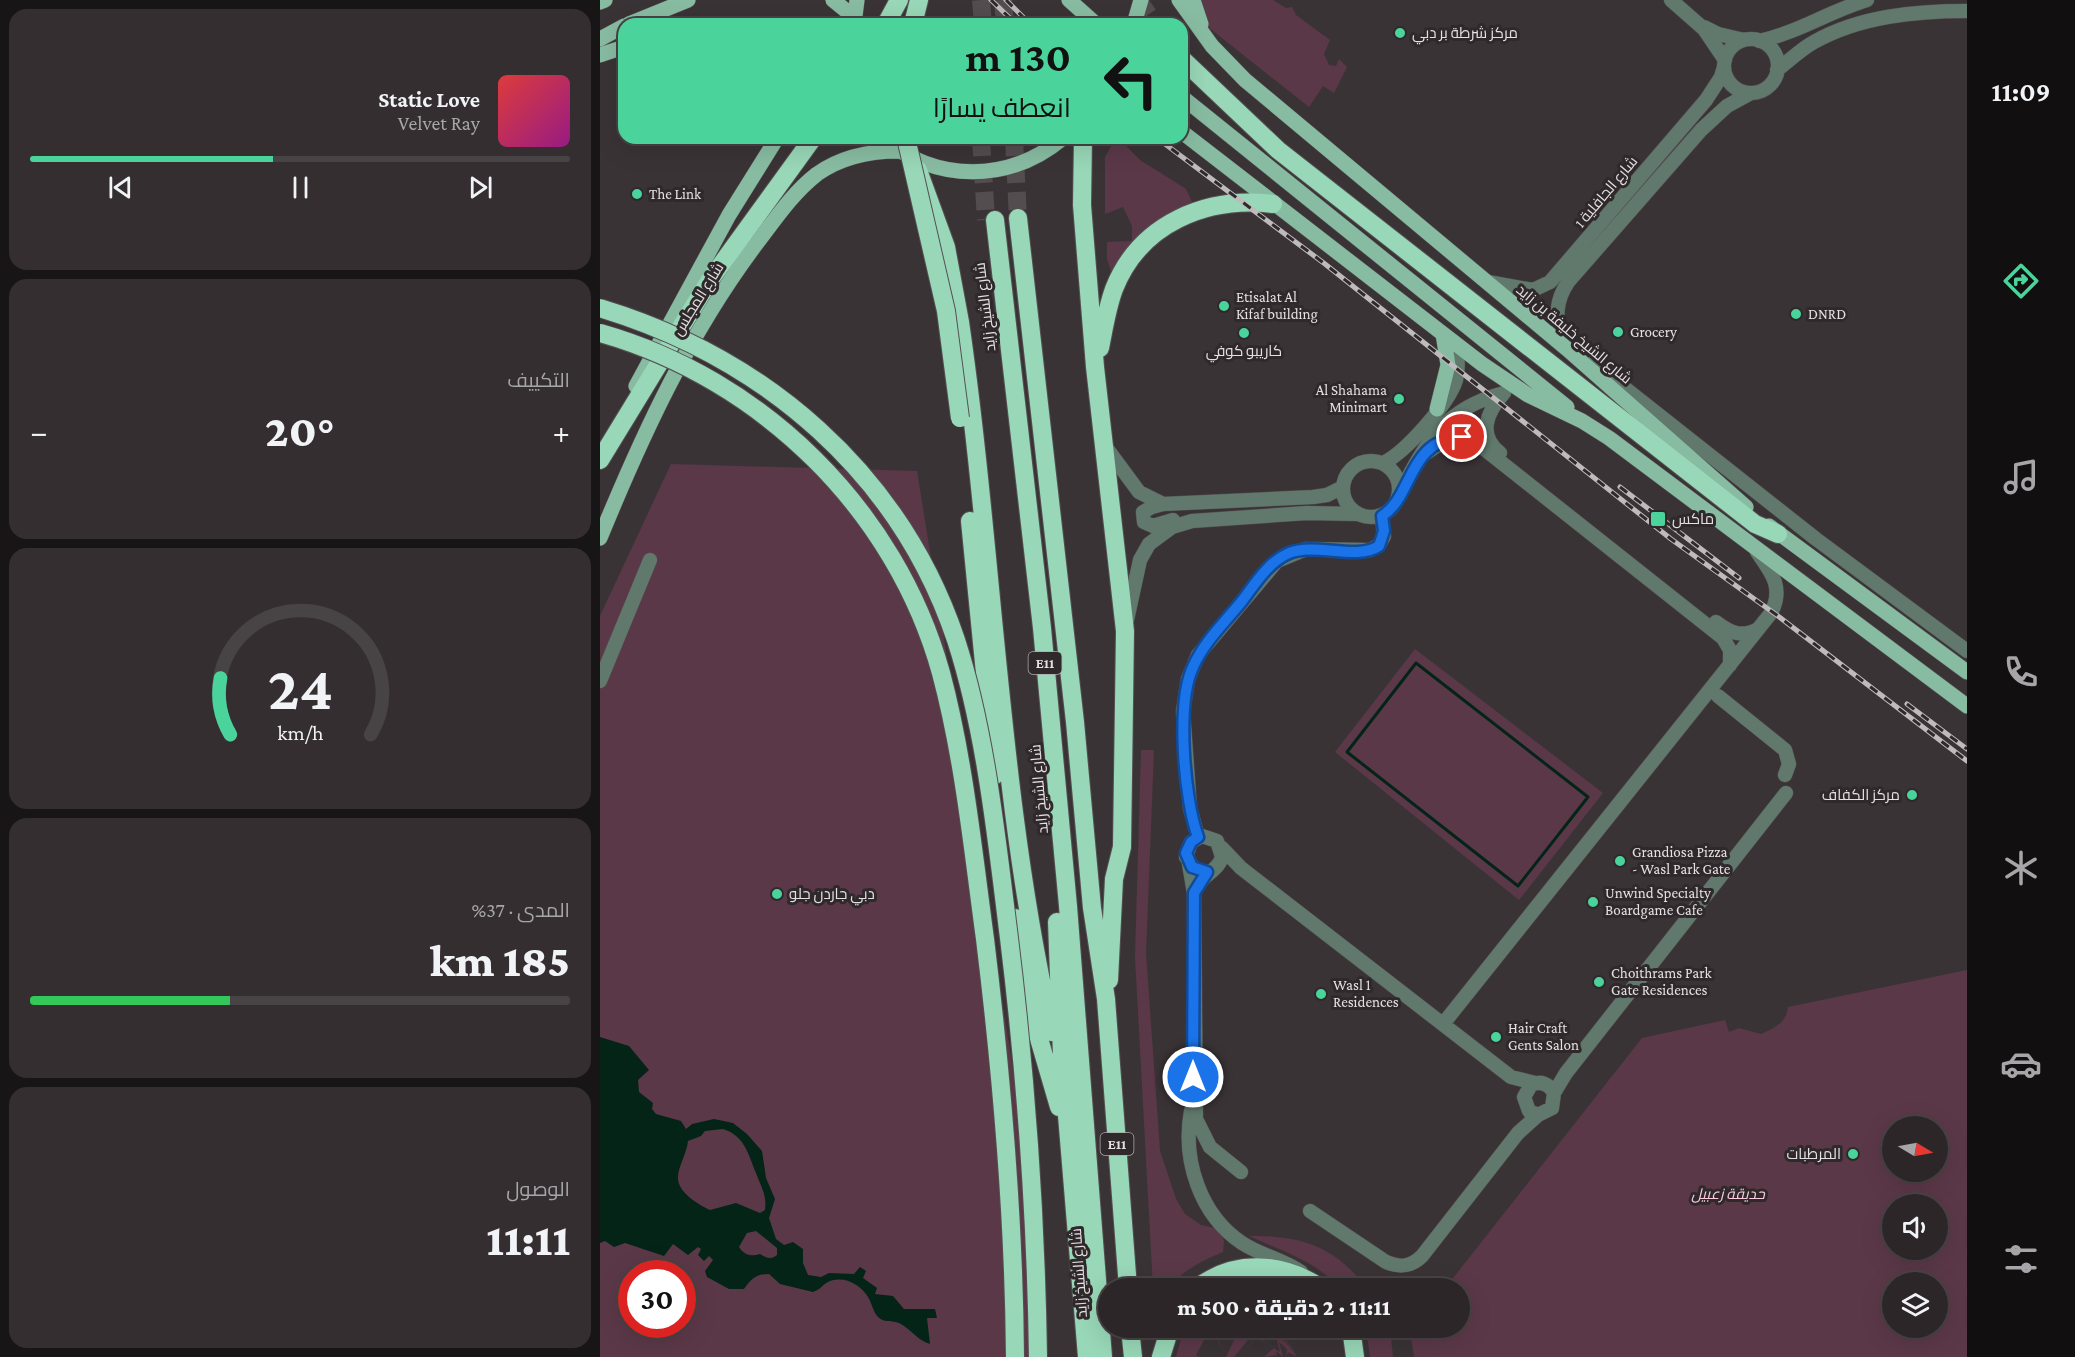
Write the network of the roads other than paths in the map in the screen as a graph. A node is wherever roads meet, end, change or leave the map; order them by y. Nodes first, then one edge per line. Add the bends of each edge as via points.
1 (606, 0) edge
2 (688, 0) edge
3 (833, 0) edge
4 (857, 0) edge
5 (899, 0) edge
6 (919, 0) edge
7 (1069, 0) edge
8 (1141, 0) edge
9 (1179, 0) edge
10 (1193, 0) edge
11 (1671, 0) edge
12 (1867, 0) edge
13 (600, 2) edge
14 (1967, 10) edge
15 (644, 18) edge
16 (852, 18) edge
17 (855, 18) edge
18 (889, 18) edge
19 (914, 18) edge
20 (1089, 18) edge
21 (1136, 18) edge
22 (1695, 20) junction
23 (618, 29) edge
24 (600, 39) edge
25 (1744, 40) junction
26 (1759, 40) junction
27 (1212, 46) junction
28 (618, 49) edge
29 (600, 55) edge
30 (1725, 63) junction
31 (1188, 65) edge
32 (1777, 70) junction
33 (1751, 93) junction
34 (1188, 102) edge
35 (1188, 137) edge
36 (773, 144) edge
37 (809, 144) edge
38 (1055, 144) edge
39 (1083, 144) edge
40 (905, 148) edge
41 (1273, 204) junction
42 (1018, 218) tunnel mouth
43 (1485, 281) junction
44 (1508, 302) junction
45 (600, 308) edge
46 (600, 333) edge
47 (1449, 338) junction
48 (1561, 338) junction
49 (1095, 367) junction
50 (1522, 391) junction
51 (1503, 393) junction
52 (1437, 409) joint
53 (1591, 426) junction
54 (1105, 446) junction
55 (600, 455) edge
56 (1420, 457) junction
57 (600, 460) edge
58 (1383, 463) junction
59 (1343, 487) junction
60 (1400, 493) junction
61 (1163, 504) junction
62 (1357, 514) junction
63 (1382, 516) junction
64 (1191, 521) junction
65 (1778, 534) junction
66 (600, 538) edge
67 (1749, 541) junction
68 (650, 560) dead end
69 (1760, 628) junction
70 (1125, 631) junction
71 (1967, 651) edge
72 (1730, 665) junction
73 (1967, 672) edge
74 (600, 681) edge
75 (1718, 696) dead end
76 (1967, 706) edge
77 (1785, 775) dead end
78 (1786, 793) dead end
79 (1198, 837) junction
80 (1222, 848) junction
81 (1189, 864) junction
82 (1241, 868) junction
83 (1213, 869) junction
84 (1194, 893) junction
85 (1106, 999) junction
86 (1443, 1024) junction
87 (1511, 1077) junction
88 (1065, 1087) junction
89 (1545, 1087) junction
90 (1193, 1098) junction
91 (1525, 1101) junction
92 (1538, 1115) junction
93 (1518, 1133) junction
94 (1069, 1136) junction
95 (1240, 1172) dead end
96 (1310, 1211) dead end
97 (1127, 1278) edge
98 (1215, 1278) edge
99 (1302, 1278) edge
100 (1308, 1278) edge
101 (1132, 1338) edge
102 (1167, 1338) edge
103 (1352, 1338) edge
104 (1015, 1357) edge
105 (1038, 1357) edge
106 (1087, 1357) edge
107 (1103, 1357) edge
108 (1133, 1357) edge
109 (1161, 1357) edge
110 (1355, 1357) edge

1 - 13 main road
2 - 15 main road
3 - 16 main road
4 - 17 main road
5 - 18 highway
6 - 19 highway
7 - 20 main road
8 - 21 main road
9 - 27 main road, شارع الشيخ خليفة بن زايد
10 - 27 main road
11 - 22 street
12 - 26 street
14 - 32 street via 1914,12 1851,26 1812,43
22 - 25 street via 1718,34
22 - 30 street
23 - 24 main road
25 - 26 street
25 - 30 street via 1735,44
26 - 32 street via 1774,52
27 - 43 main road, شارع الشيخ خليفة بن زايد via 1245,80
28 - 29 main road
30 - 33 street via 1732,86
30 - 43 street, شارع الجافلية 1 via 1706,100 1550,282 1533,290
31 - 65 highway via 1252,128 1320,184 1755,524
32 - 33 street via 1768,86
33 - 48 street, شارع الجافلية 1 via 1727,106 1701,130 1568,282 1558,298
34 - 53 main road
35 - 41 main road
36 - 55 main road, شارع المجلس via 729,215
37 - 57 highway via 686,316
38 - 40 main road via 1017,166 978,173 939,168
39 - 49 highway via 1082,205
40 - 66 main road, شارع المجلس via 835,164 796,191 743,261 686,354
40 - 88 highway via 940,226 955,290 1022,858 1047,1011
40 - 94 highway, bridge via 942,288 960,418 988,713 1020,953 1045,1062
41 - 47 main road
41 - 49 highway via 1213,205 1176,219 1154,234 1134,254 1115,287
42 - 85 highway, E11 via 1074,710 1092,908
43 - 44 main road, شارع الشيخ خليفة بن زايد
44 - 48 main road via 1531,313
44 - 65 main road, شارع الشيخ خليفة بن زايد
45 - 105 highway, bridge via 655,326 707,350 752,376 806,417 849,460 887,508 919,557 945,610 971,695 1005,909 1028,1123
46 - 104 highway, bridge via 657,353 703,375 751,405 801,446 839,485 873,529 923,623 940,672 954,738 989,975 1010,1197
47 - 50 main road
47 - 52 main road via 1448,365
48 - 71 street via 1816,539
49 - 54 highway
50 - 51 street
50 - 53 main road
51 - 56 street via 1475,401 1456,412
51 - 69 street via 1486,422 1494,449 1724,628 1744,634
52 - 58 street via 1403,450
53 - 67 main road
54 - 61 street via 1139,492
54 - 70 highway
56 - 60 street
56 - 72 street via 1455,438 1467,438 1478,444 1723,638 1730,650
58 - 59 street via 1364,461 1353,467
58 - 60 street via 1394,472
59 - 61 street via 1313,497
59 - 62 street via 1346,502
60 - 63 street via 1396,503
61 - 64 street via 1143,512 1144,522 1153,526 1174,520
62 - 63 street
62 - 64 street via 1322,512
63 - 79 street via 1384,536 1374,548 1306,549 1277,561 1198,655 1188,679 1183,711 1190,808
64 - 70 street via 1163,532 1144,552
65 - 73 main road, شارع الشيخ خليفة بن زايد
67 - 69 street via 1771,571 1778,592 1777,603
67 - 76 main road
68 - 74 street
69 - 72 street
70 - 85 highway via 1122,847 1114,879
72 - 86 street
75 - 77 street via 1785,750 1789,764
78 - 89 street via 1566,1073
79 - 80 street via 1210,837
79 - 81 street via 1187,849
80 - 82 street
80 - 83 street
81 - 83 street via 1199,872
81 - 84 street
82 - 83 street
82 - 86 street
83 - 84 street
84 - 90 street
85 - 97 highway, E11
86 - 87 street
87 - 89 street
87 - 91 street
88 - 94 highway
88 - 107 highway, شارع الشيخ زايد / E11 via 1055,896 990,220 1042,628
89 - 91 street via 1528,1088
89 - 92 street via 1552,1108
90 - 95 street via 1204,1138
90 - 100 street via 1188,1133 1191,1163 1200,1192 1214,1216 1242,1243 1293,1266
91 - 92 street
91 - 93 street
92 - 93 street
93 - 96 street via 1422,1256 1409,1265 1386,1262
94 - 106 highway
98 - 99 highway via 1253,1266 1291,1272
101 - 108 highway
102 - 109 highway
103 - 110 highway

